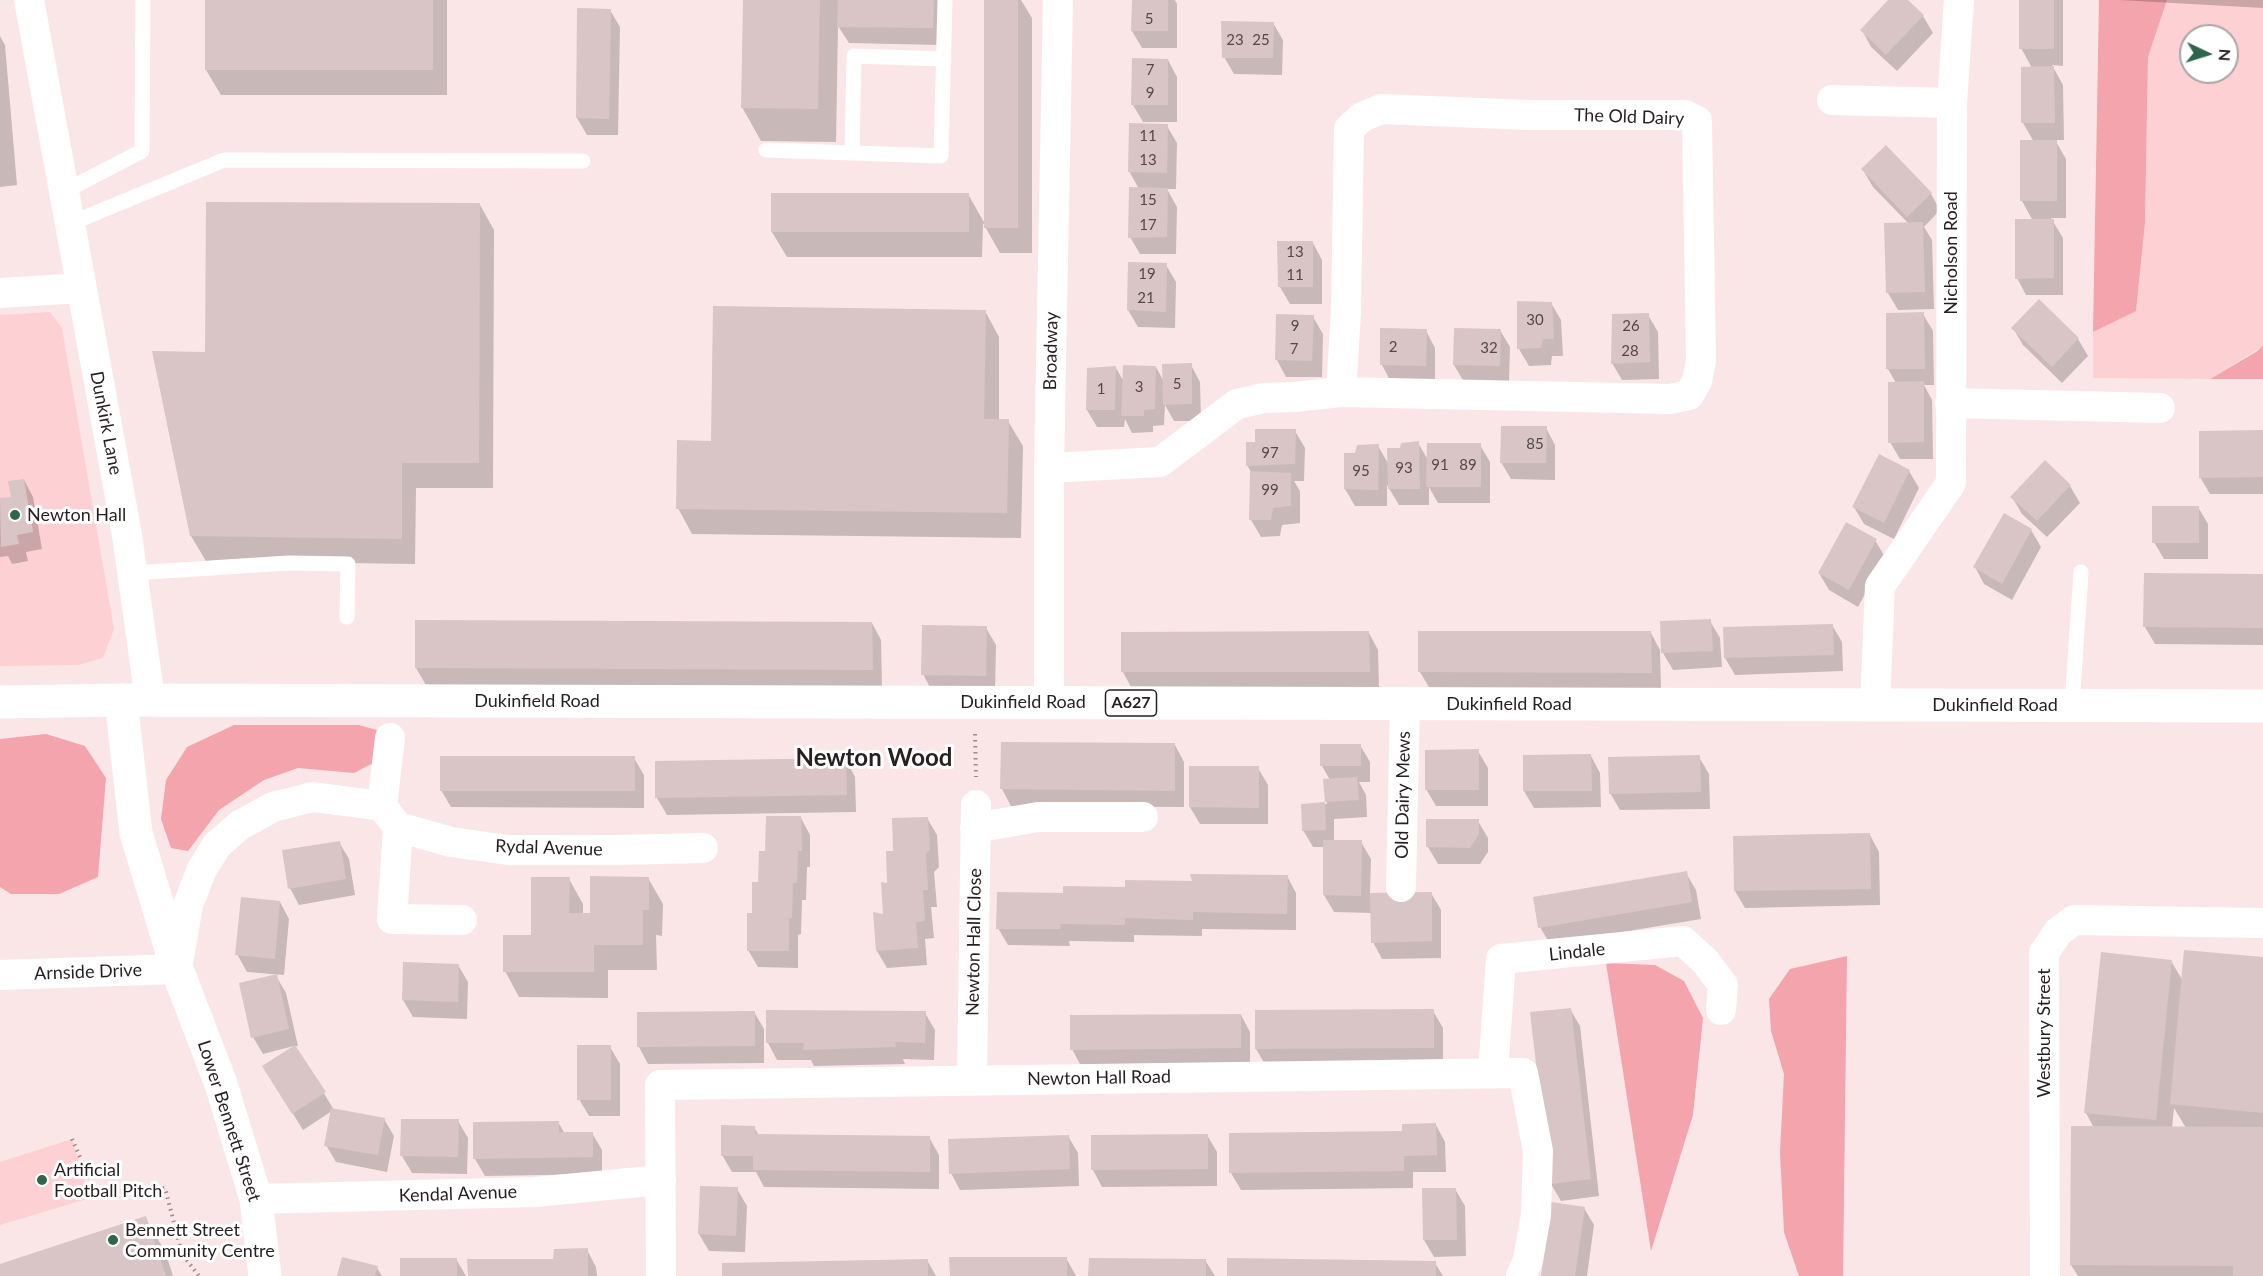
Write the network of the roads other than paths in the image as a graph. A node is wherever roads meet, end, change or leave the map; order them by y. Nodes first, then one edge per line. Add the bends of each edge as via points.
1 (29, 0) edge
2 (143, 0) edge
3 (945, 0) edge
4 (1058, 0) edge
5 (1959, 0) edge
6 (944, 59) junction
7 (1832, 100) dead end
8 (1952, 103) junction
9 (766, 150) dead end
10 (852, 153) junction
11 (583, 160) dead end
12 (63, 192) junction
13 (69, 224) junction
14 (81, 288) junction
15 (0, 293) edge
16 (1341, 392) junction
17 (1950, 403) junction
18 (2160, 408) dead end
19 (1049, 468) junction
20 (2081, 572) dead end
21 (133, 573) junction
22 (347, 617) dead end
23 (136, 700) junction
24 (0, 702) edge
25 (1049, 703) junction
26 (1405, 703) junction
27 (1875, 705) junction
28 (2072, 706) junction
29 (2263, 706) edge
30 (390, 738) dead end
31 (390, 816) junction
32 (1143, 817) dead end
33 (703, 848) dead end
34 (1401, 887) dead end
35 (462, 920) dead end
36 (2263, 923) edge
37 (177, 969) junction
38 (0, 975) edge
39 (1721, 1011) dead end
40 (1493, 1073) junction
41 (972, 1079) junction
42 (661, 1180) junction
43 (256, 1199) junction
44 (265, 1276) edge
45 (662, 1276) edge
46 (1521, 1276) edge
47 (2045, 1276) edge

1 - 12 street, Dunkirk Lane
2 - 12 lane via 142,152
3 - 6 lane
4 - 19 street, Broadway
5 - 8 street, Nicholson Road
6 - 10 lane via 854,57
6 - 10 lane via 941,156
7 - 8 street
8 - 17 street, Nicholson Road
9 - 10 lane
11 - 13 lane via 224,160
12 - 13 street, Dunkirk Lane
13 - 14 street, Dunkirk Lane
14 - 15 street
14 - 21 street, Dunkirk Lane
16 - 16 street, The Old Dairy via 1670,399 1689,395 1701,361 1697,120 1684,116 1381,109 1362,117 1349,129
16 - 19 street, The Old Dairy via 1237,404 1160,462
17 - 18 street
17 - 27 street, Nicholson Road via 1951,483 1880,586
19 - 25 street, Broadway
20 - 28 lane
21 - 22 lane via 348,564
21 - 23 street, Dunkirk Lane
23 - 24 main road, Dukinfield Road / A627
23 - 25 main road, Dukinfield Road / A627
23 - 37 main road, Lower Bennett Street via 136,833
25 - 26 main road, Dukinfield Road / A627
26 - 27 main road, Dukinfield Road / A627
26 - 34 street, Old Dairy Mews
27 - 28 main road, Dukinfield Road / A627
28 - 29 main road, Dukinfield Road / A627
30 - 31 street
31 - 33 street, Rydal Avenue via 451,842 508,850
31 - 35 street via 392,919
31 - 37 street via 313,797 273,807 240,825 217,845 202,869 188,905
32 - 41 street, Newton Hall Close via 976,817
36 - 47 street, Westbury Street via 2074,920 2058,932 2044,953
37 - 38 street, Arnside Drive
37 - 43 main road, Lower Bennett Street via 221,1084
39 - 40 street, Lindale via 1723,985 1683,941 1501,959
40 - 41 street, Newton Hall Road
40 - 46 street, Newton Hall Road via 1523,1073 1538,1151 1536,1215
41 - 42 street, Newton Hall Road via 660,1085
42 - 43 street, Kendal Avenue via 535,1192
42 - 45 street, Newton Hall Road
43 - 44 main road, Lower Bennett Street

